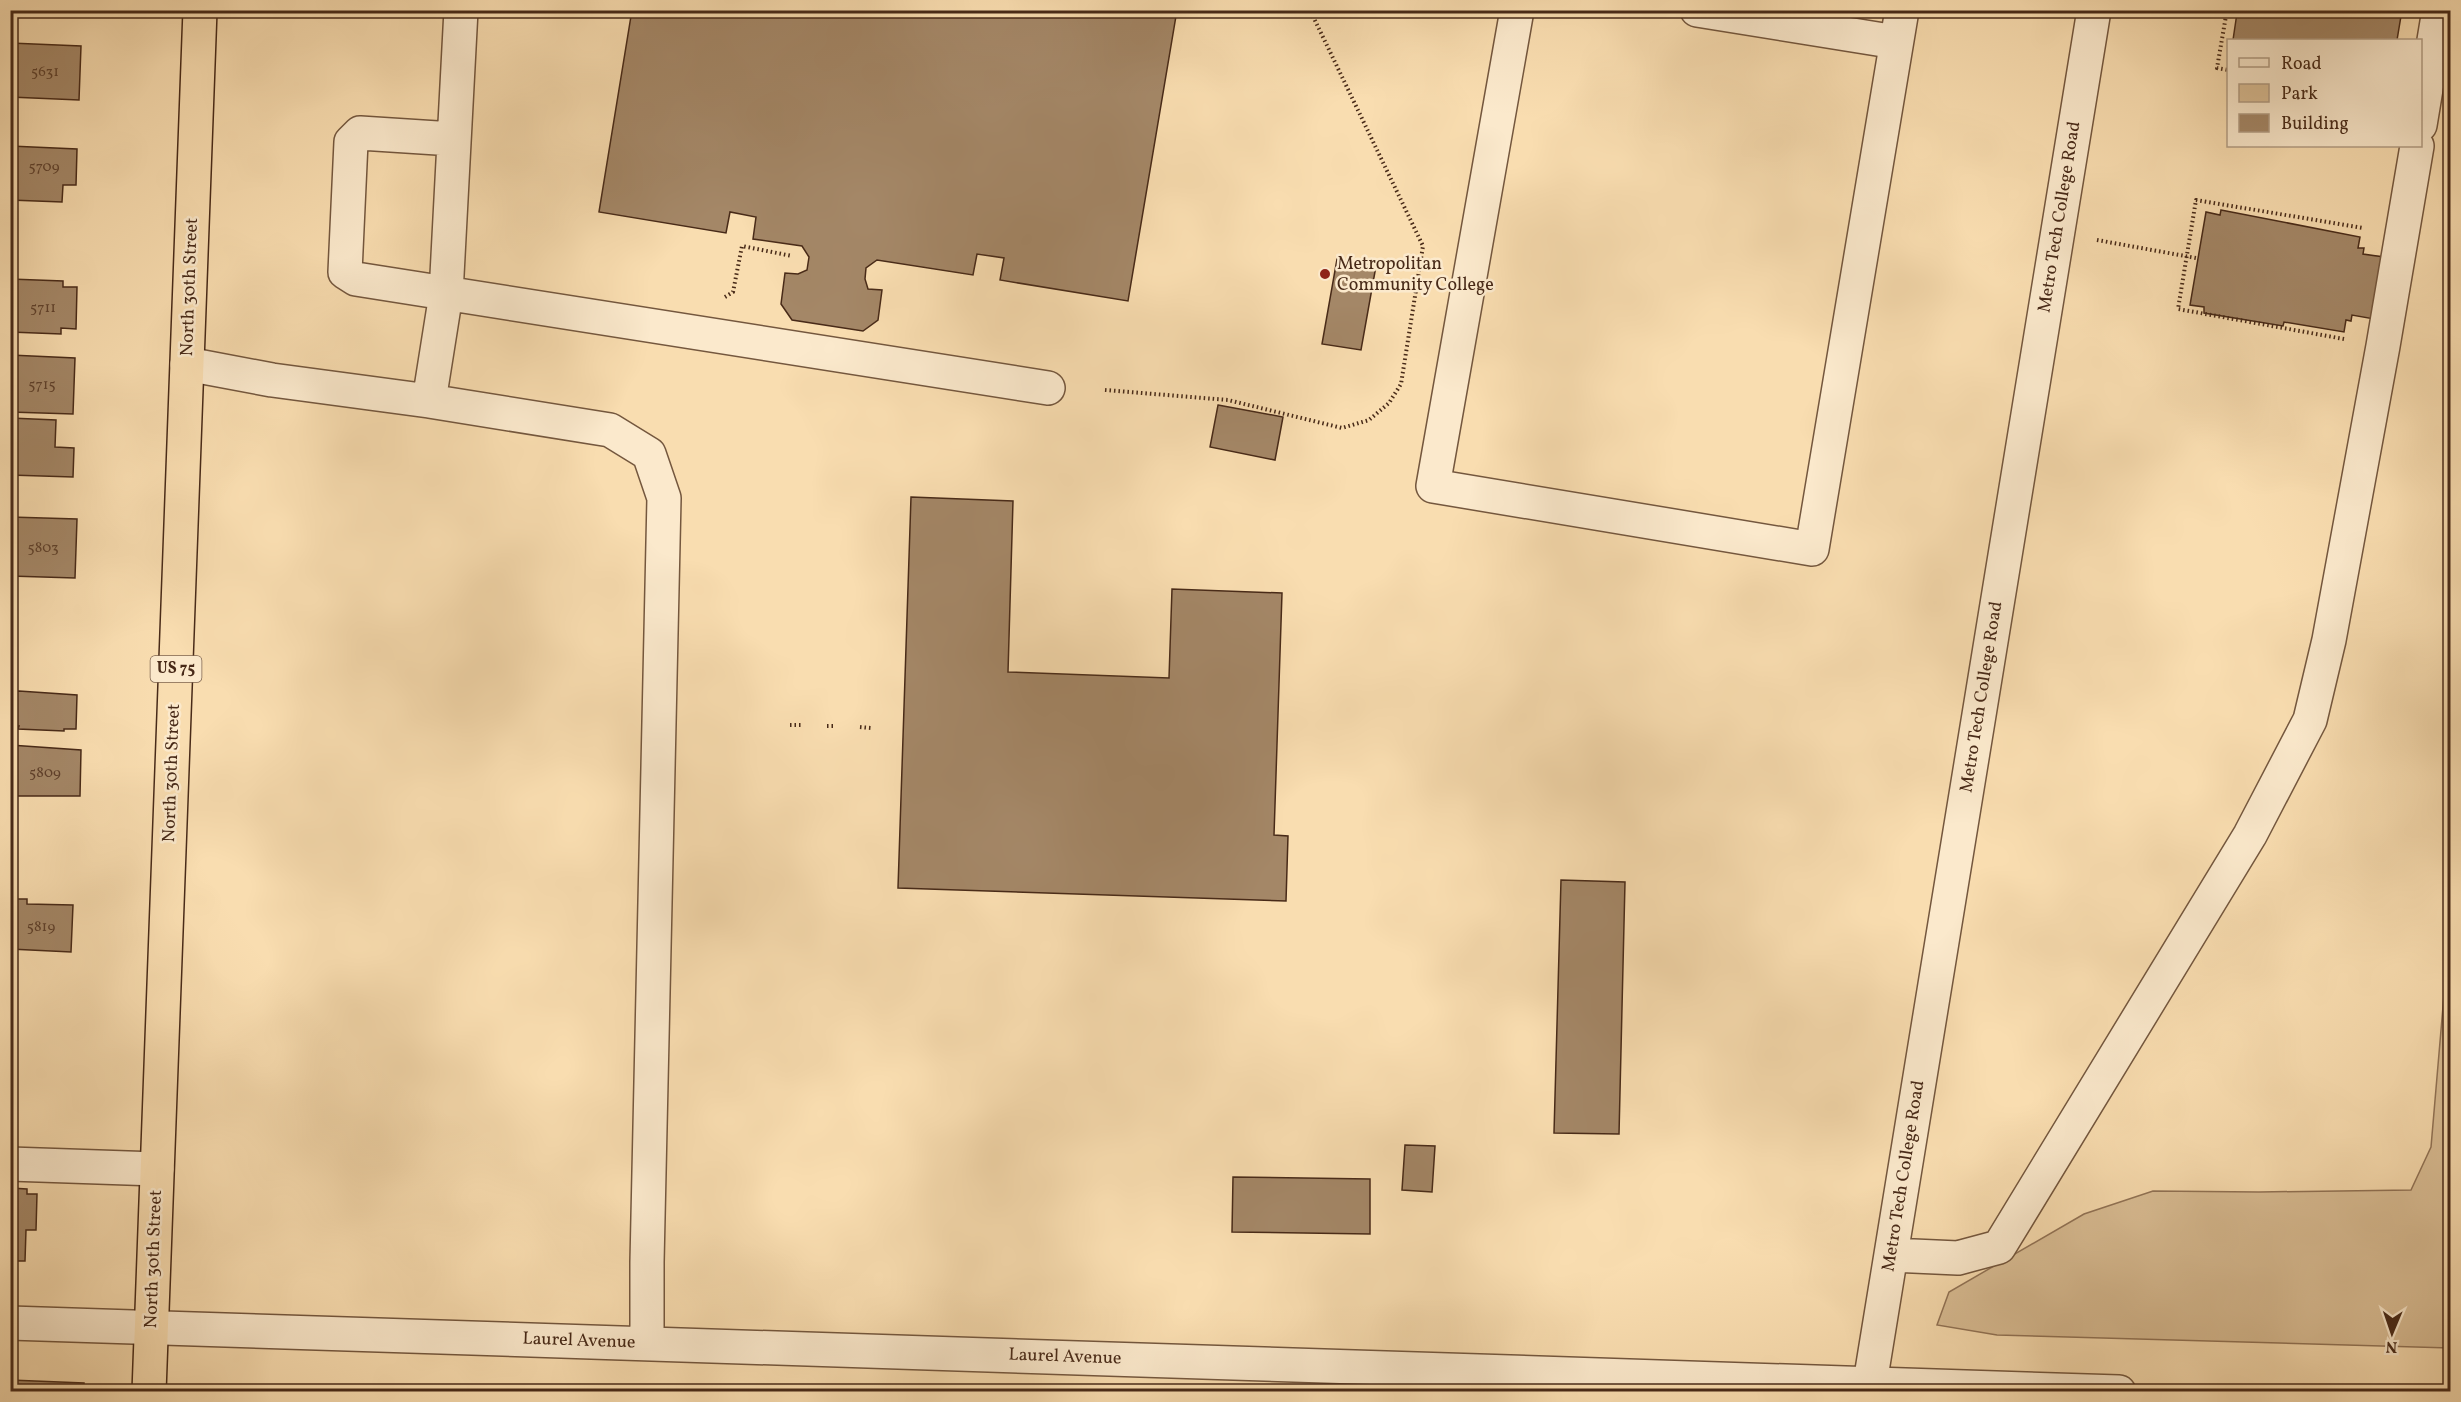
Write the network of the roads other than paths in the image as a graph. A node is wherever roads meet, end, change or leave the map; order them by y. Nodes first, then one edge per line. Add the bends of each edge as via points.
1 (200, 10) edge
2 (461, 10) edge
3 (1517, 10) edge
4 (1697, 10) edge
5 (2094, 10) edge
6 (2439, 10) edge
7 (1899, 26) edge
8 (2422, 118) edge
9 (453, 139) junction
10 (2417, 147) edge
11 (446, 294) junction
12 (187, 364) junction
13 (1048, 388) dead end
14 (429, 401) junction
15 (10, 1164) edge
16 (157, 1169) junction
17 (1891, 1255) junction
18 (10, 1323) edge
19 (152, 1327) junction
20 (647, 1343) junction
21 (1871, 1387) edge
22 (149, 1392) edge
23 (2119, 1392) edge

1 - 12 highway, North 30th Street / US 75
2 - 9 street
3 - 7 street via 1433,486 1812,549
4 - 7 street
5 - 17 street, Metro Tech College Road
6 - 8 street
9 - 11 street
9 - 11 street via 360,133 351,142 345,272 356,279
10 - 17 street via 2329,640 2310,720 2250,835 1999,1247 1958,1258
11 - 13 street
11 - 14 street
12 - 14 street
12 - 16 highway, North 30th Street / US 75
14 - 20 street via 610,430 650,454 664,498
15 - 16 street
16 - 19 highway, North 30th Street / US 75
17 - 21 street, Metro Tech College Road
18 - 19 street, Laurel Avenue
19 - 20 street, Laurel Avenue
19 - 22 highway, North 30th Street / US 75
20 - 21 street, Laurel Avenue
21 - 23 street, Laurel Avenue

